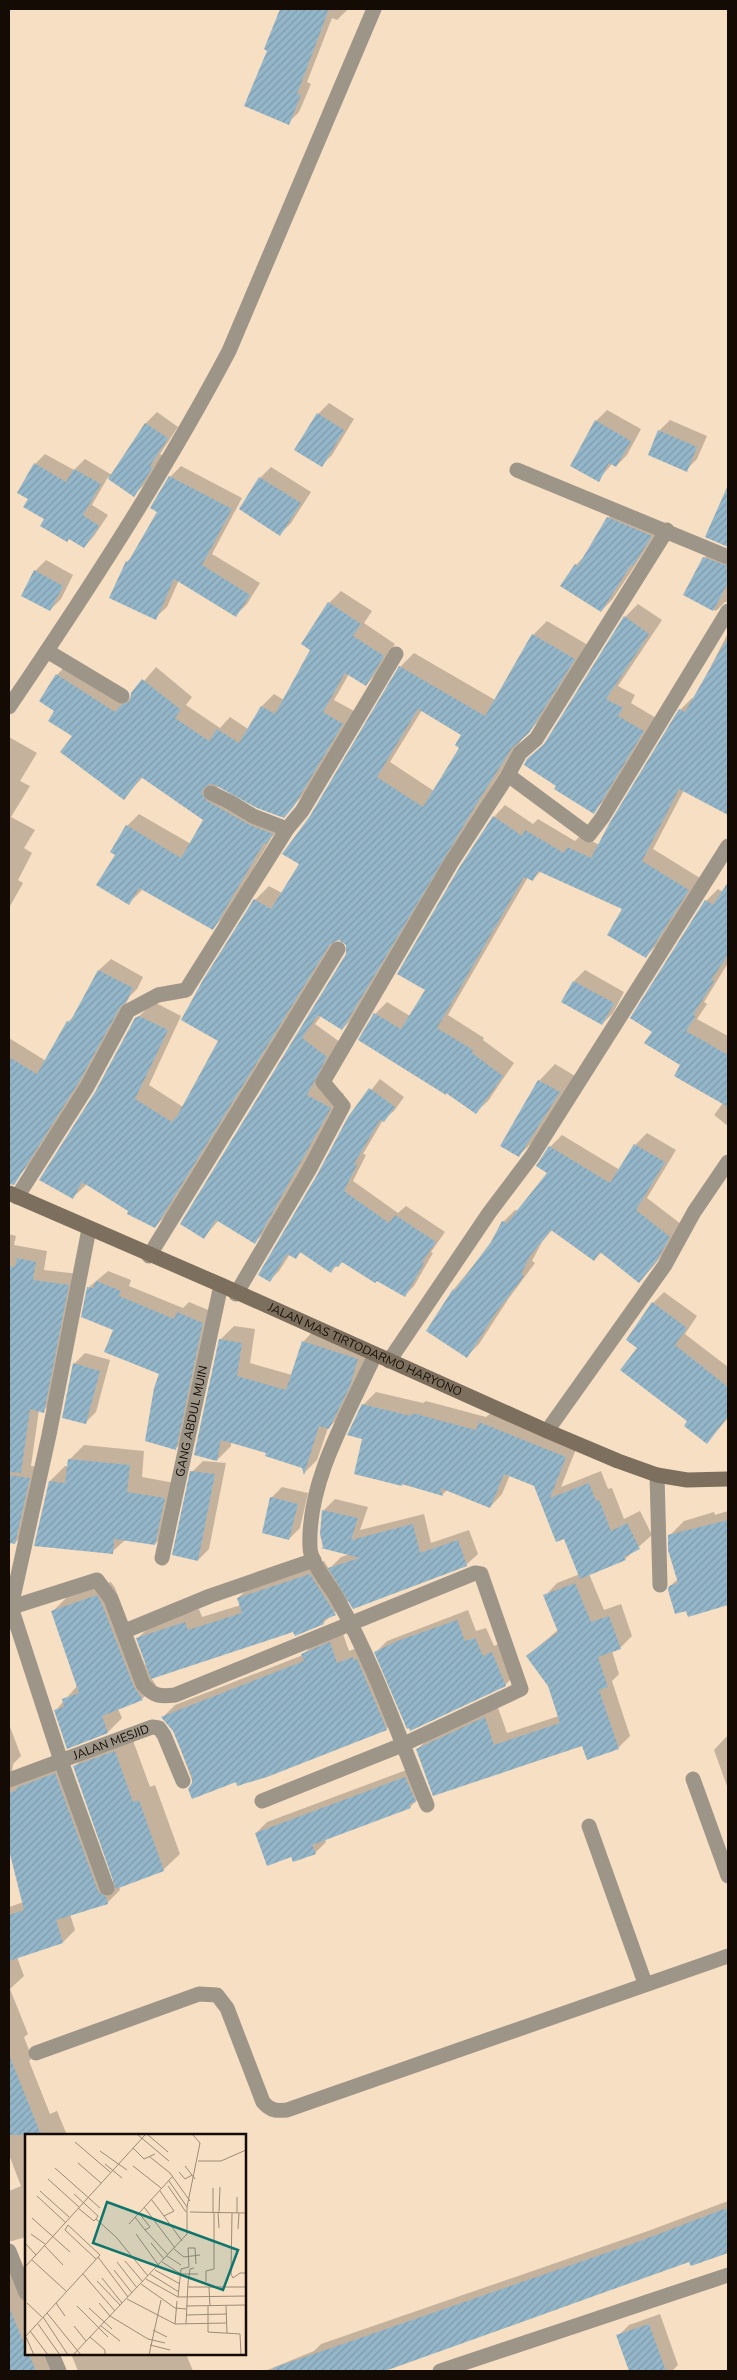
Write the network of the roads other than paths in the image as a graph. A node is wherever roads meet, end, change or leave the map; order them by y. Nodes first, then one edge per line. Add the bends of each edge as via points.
1 (374, 9) edge
2 (517, 470) dead end
3 (667, 530) junction
4 (728, 556) edge
5 (728, 610) edge
6 (47, 651) junction
7 (396, 654) dead end
8 (122, 696) dead end
9 (9, 707) edge
10 (508, 775) junction
11 (211, 793) dead end
12 (287, 829) junction
13 (728, 846) edge
14 (338, 949) dead end
15 (728, 1162) edge
16 (13, 1195) edge
17 (88, 1229) junction
18 (149, 1256) junction
19 (221, 1285) junction
20 (236, 1294) junction
21 (382, 1358) junction
22 (546, 1431) junction
23 (657, 1475) junction
24 (728, 1479) edge
25 (162, 1558) dead end
26 (314, 1560) junction
27 (660, 1585) dead end
28 (10, 1608) edge
29 (352, 1624) junction
30 (125, 1631) junction
31 (402, 1745) junction
32 (61, 1761) junction
33 (693, 1779) dead end
34 (9, 1780) edge
35 (183, 1780) dead end
36 (262, 1801) dead end
37 (427, 1805) dead end
38 (589, 1826) dead end
39 (728, 1876) edge
40 (107, 1888) dead end
41 (728, 1956) edge
42 (645, 1984) junction
43 (36, 2053) dead end
44 (9, 2251) edge
45 (728, 2275) edge
46 (25, 2291) edge
47 (52, 2355) edge
48 (59, 2371) edge
49 (440, 2371) edge

1 - 6 street via 229,351 200,406
2 - 3 street
3 - 4 street
3 - 10 street via 536,739 520,753
5 - 10 street via 589,835
6 - 8 street
6 - 9 street
7 - 12 street via 302,811
10 - 20 street via 451,863 323,1082 343,1106
11 - 12 street via 253,816
12 - 16 street via 186,990 158,996 128,1011 87,1087
13 - 21 street via 532,1156
14 - 18 street
15 - 22 street via 694,1212 665,1265
16 - 17 street, JALAN MAS TIRTODARMO HARYONO
17 - 18 street, JALAN MAS TIRTODARMO HARYONO
17 - 28 street via 49,1434
18 - 19 street, JALAN MAS TIRTODARMO HARYONO
19 - 20 street, JALAN MAS TIRTODARMO HARYONO
19 - 25 street, GANG ABDUL MUIN
20 - 21 street, JALAN MAS TIRTODARMO HARYONO
21 - 22 street, JALAN MAS TIRTODARMO HARYONO
21 - 26 street via 318,1486 310,1524 310,1550
22 - 23 street, JALAN MAS TIRTODARMO HARYONO
23 - 24 street, JALAN MAS TIRTODARMO HARYONO via 688,1480
23 - 27 street
26 - 29 street via 318,1572 326,1579
26 - 30 street via 210,1596
28 - 30 street via 97,1580 111,1599
28 - 32 street
29 - 30 street via 175,1696 160,1697 143,1684
29 - 31 street
29 - 31 street via 475,1573 481,1574 484,1580 521,1688
31 - 36 street
31 - 37 street
32 - 34 street, JALAN MESJID
32 - 35 street, JALAN MESJID via 152,1727 159,1728
32 - 40 street
33 - 39 street
38 - 42 street
41 - 42 street
42 - 43 street via 287,2110 269,2109 263,2102 228,2008 217,1995 199,1994
44 - 46 street
45 - 49 street
47 - 48 street

